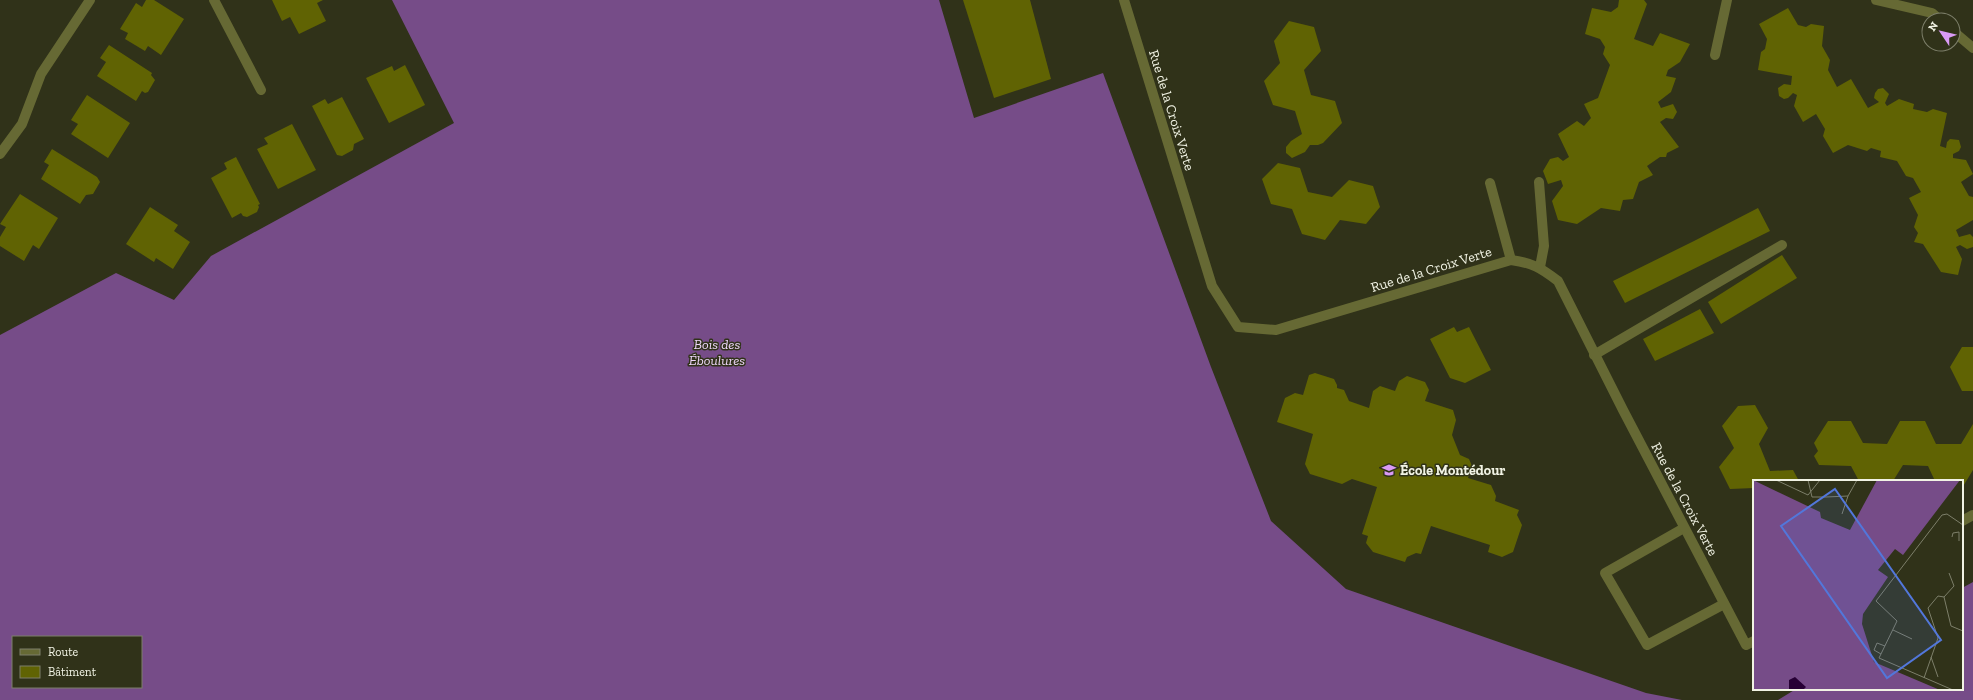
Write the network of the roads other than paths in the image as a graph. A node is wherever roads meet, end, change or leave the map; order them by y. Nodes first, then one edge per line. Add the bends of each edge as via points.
1 (90, 0) edge
2 (214, 0) edge
3 (1124, 0) edge
4 (1727, 0) edge
5 (1876, 0) edge
6 (1928, 12) edge
7 (1961, 38) edge
8 (1973, 48) edge
9 (1715, 55) dead end
10 (262, 90) dead end
11 (0, 154) edge
12 (1539, 182) dead end
13 (1490, 183) dead end
14 (1782, 245) dead end
15 (1511, 260) junction
16 (1540, 267) junction
17 (1594, 355) junction
18 (1973, 515) edge
19 (1963, 520) edge
20 (1684, 528) junction
21 (1724, 604) junction
22 (1753, 642) edge

1 - 11 street via 41,74 22,124
2 - 10 street
3 - 15 street, Rue de la Croix Verte via 1212,286 1238,327 1276,330
4 - 9 street
5 - 6 street
7 - 8 street
12 - 16 street via 1544,246
13 - 15 street
14 - 17 street
15 - 16 street, Rue de la Croix Verte
16 - 17 street, Rue de la Croix Verte via 1558,281
17 - 20 street, Rue de la Croix Verte
18 - 19 street
20 - 21 street, Rue de la Croix Verte
20 - 21 street via 1605,573 1647,645
21 - 22 street, Rue de la Croix Verte via 1746,645

